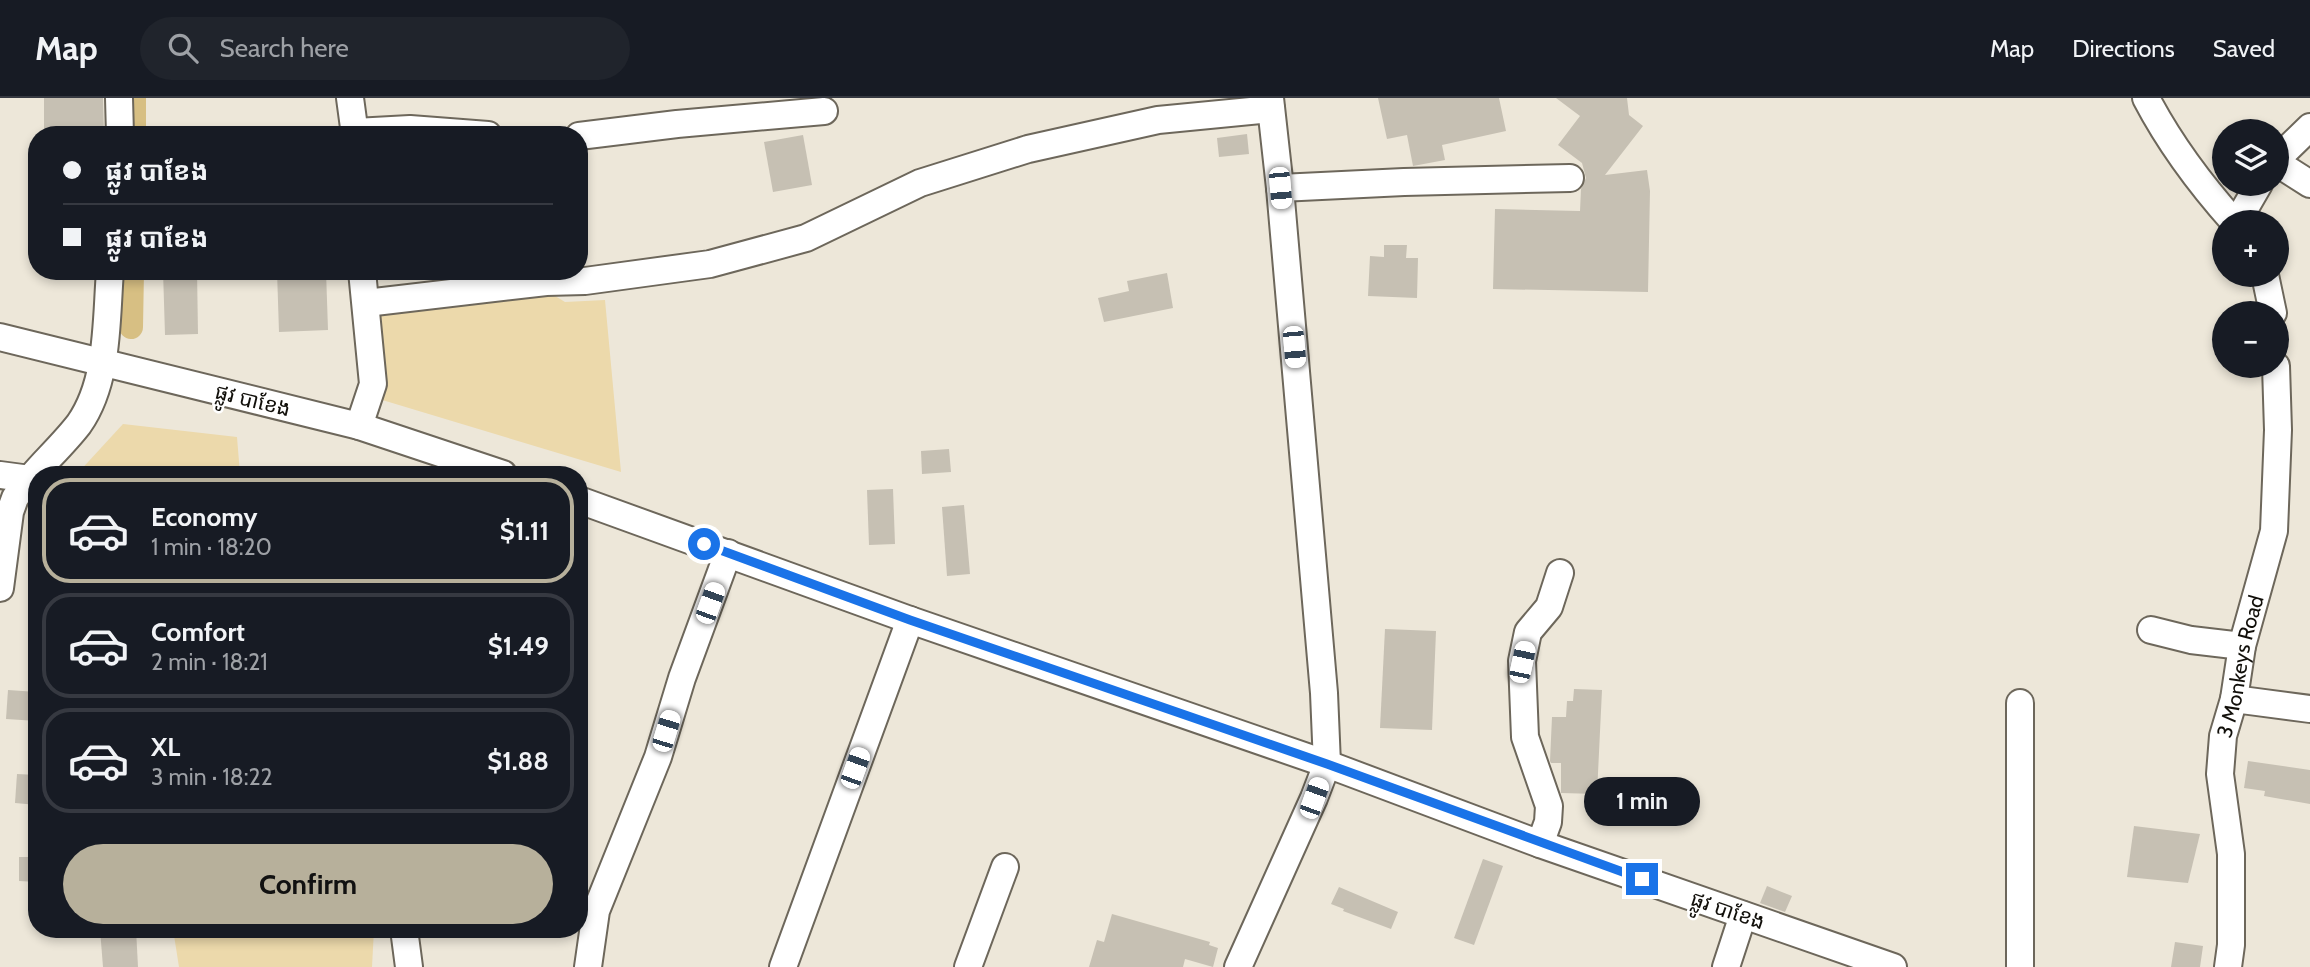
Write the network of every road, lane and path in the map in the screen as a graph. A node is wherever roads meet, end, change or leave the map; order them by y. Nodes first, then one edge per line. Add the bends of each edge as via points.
1 (119, 98) edge
2 (350, 98) edge
3 (2146, 98) edge
4 (1271, 104) edge
5 (824, 111) dead end
6 (120, 126) edge
7 (354, 126) edge
8 (2310, 127) edge
9 (588, 135) edge
10 (2289, 149) edge
11 (2289, 169) edge
12 (1570, 178) dead end
13 (2310, 184) edge
14 (1280, 188) junction
15 (2223, 210) edge
16 (109, 280) edge
17 (363, 280) edge
18 (366, 303) junction
19 (0, 337) edge
20 (103, 362) junction
21 (2276, 378) edge
22 (359, 426) junction
23 (41, 466) edge
24 (479, 466) edge
25 (0, 475) edge
26 (28, 479) edge
27 (28, 482) edge
28 (588, 503) edge
29 (728, 553) junction
30 (1560, 573) dead end
31 (0, 588) edge
32 (910, 620) junction
33 (2151, 630) dead end
34 (2242, 646) junction
35 (2234, 699) junction
36 (2020, 703) dead end
37 (2310, 709) edge
38 (1327, 764) junction
39 (1540, 844) junction
40 (1005, 867) dead end
41 (1743, 915) junction
42 (405, 938) edge
43 (1863, 962) edge
44 (409, 967) edge
45 (588, 967) edge
46 (783, 967) edge
47 (968, 967) edge
48 (1238, 967) edge
49 (1727, 967) edge
50 (1893, 967) edge
51 (2020, 967) edge
52 (2228, 967) edge

1 - 6 street
2 - 7 street
3 - 15 street via 2185,163
4 - 14 street
4 - 18 street via 1158,120 1028,149 920,183 806,237 710,264
5 - 9 street
8 - 10 street
11 - 13 street
12 - 14 street
14 - 38 street
16 - 20 street
17 - 18 street
18 - 22 street via 373,384
19 - 20 street, ផ្លូវ បាខែង
20 - 22 street, ផ្លូវ បាខែង
20 - 23 street via 80,422
21 - 34 street, 3 Monkeys Road via 2274,531
22 - 24 street, ផ្លូវ បាខែង
25 - 26 street
27 - 31 street via 10,512
28 - 29 street, ផ្លូវ បាខែង
29 - 32 street, ផ្លូវ បាខែង
29 - 45 street via 658,757 596,911
30 - 39 street via 1549,607 1528,632 1522,662 1525,737 1549,806
32 - 38 street, ផ្លូវ បាខែង
32 - 46 street
33 - 34 street
34 - 35 street, 3 Monkeys Road
35 - 37 street
35 - 52 street, 3 Monkeys Road via 2223,736 2220,774 2231,854
36 - 51 street
38 - 39 street, ផ្លូវ បាខែង
38 - 48 street
39 - 41 street, ផ្លូវ បាខែង
40 - 47 street
41 - 43 street, ផ្លូវ បាខែង
41 - 49 street
42 - 44 street
43 - 50 street, ផ្លូវ បាខែង

